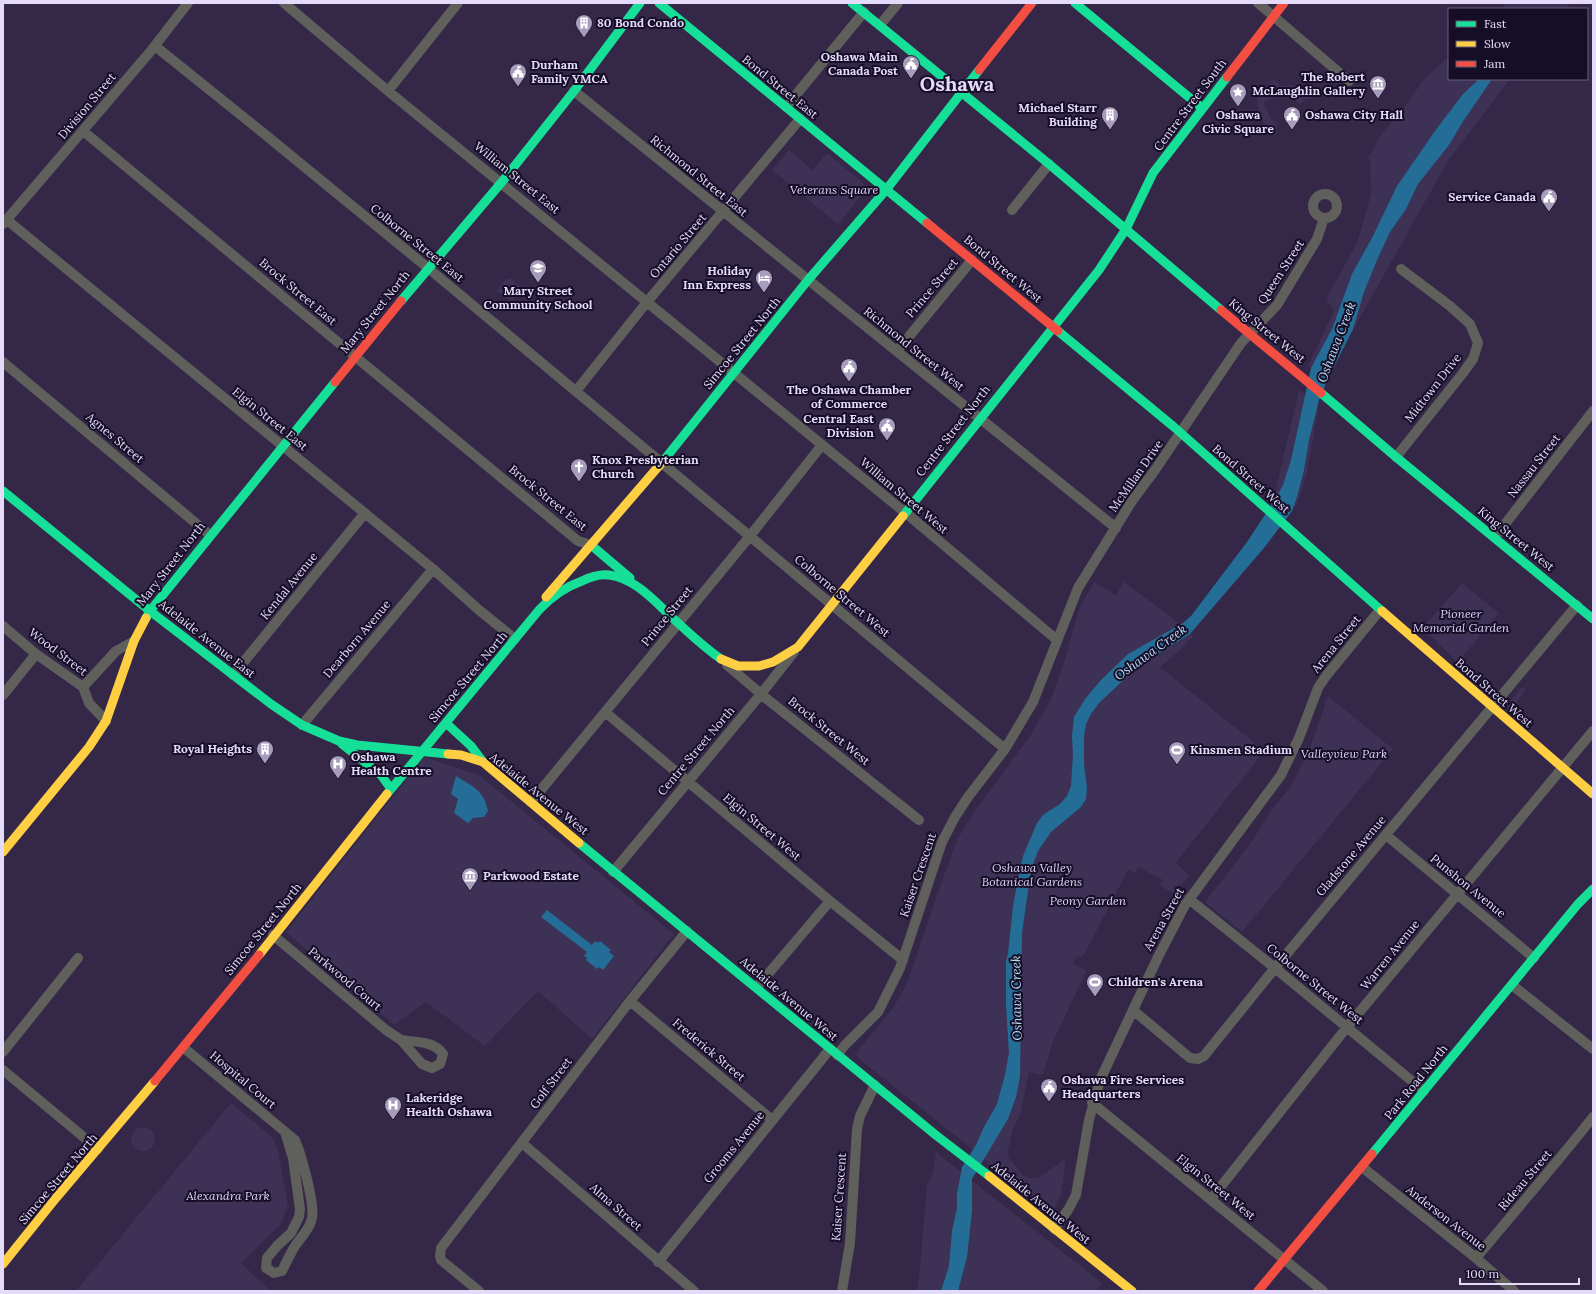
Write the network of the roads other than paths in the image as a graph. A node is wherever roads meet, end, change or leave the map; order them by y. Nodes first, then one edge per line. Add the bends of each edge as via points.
1 (188, 3) edge
2 (284, 3) edge
3 (458, 3) edge
4 (640, 3) edge
5 (659, 3) edge
6 (852, 3) edge
7 (898, 3) edge
8 (1032, 3) edge
9 (1075, 3) edge
10 (1258, 3) edge
11 (1284, 3) edge
12 (864, 12) junction
13 (1274, 16) junction
14 (880, 25) junction
15 (155, 46) junction
16 (1349, 81) dead end
17 (574, 90) junction
18 (388, 91) junction
19 (962, 93) junction
20 (786, 107) junction
21 (1202, 108) junction
22 (800, 119) junction
23 (83, 131) junction
24 (1049, 164) junction
25 (501, 183) junction
26 (886, 190) junction
27 (1012, 210) dead end
28 (723, 213) junction
29 (1324, 218) dead end
30 (5, 222) edge
31 (1126, 229) junction
32 (972, 260) junction
33 (428, 268) junction
34 (1401, 269) dead end
35 (808, 280) junction
36 (647, 302) junction
37 (1053, 326) junction
38 (1250, 334) junction
39 (897, 351) junction
40 (355, 357) junction
41 (3, 362) edge
42 (734, 373) junction
43 (576, 391) junction
44 (1593, 411) edge
45 (980, 418) junction
46 (1181, 433) junction
47 (822, 445) junction
48 (284, 447) junction
49 (1396, 457) junction
50 (662, 462) junction
51 (3, 491) edge
52 (365, 513) junction
53 (906, 513) junction
54 (1116, 528) junction
55 (210, 535) junction
56 (749, 536) junction
57 (1495, 538) junction
58 (591, 545) junction
59 (432, 569) junction
60 (593, 576) joint
61 (646, 593) junction
62 (833, 604) junction
63 (1577, 605) junction
64 (541, 608) junction
65 (1380, 610) junction
66 (150, 611) junction
67 (1592, 615) edge
68 (678, 623) junction
69 (3, 626) edge
70 (515, 639) junction
71 (134, 640) junction
72 (1057, 640) junction
73 (798, 647) junction
74 (36, 654) junction
75 (724, 662) junction
76 (761, 666) joint
77 (233, 675) junction
78 (83, 687) junction
79 (761, 694) junction
80 (3, 695) edge
81 (1492, 708) junction
82 (605, 712) junction
83 (106, 721) junction
84 (446, 723) junction
85 (302, 725) junction
86 (1593, 731) edge
87 (339, 741) junction
88 (1005, 749) junction
89 (422, 751) junction
90 (483, 762) junction
91 (1562, 768) junction
92 (687, 782) junction
93 (391, 789) junction
94 (1593, 794) edge
95 (531, 802) junction
96 (919, 820) dead end
97 (1386, 835) junction
98 (3, 852) edge
99 (613, 872) junction
100 (1592, 891) edge
101 (1458, 894) junction
102 (1189, 899) junction
103 (830, 901) junction
104 (687, 931) junction
105 (273, 935) junction
106 (78, 958) dead end
107 (1534, 958) junction
108 (903, 960) junction
109 (1275, 968) junction
110 (1512, 985) junction
111 (756, 987) junction
112 (630, 1001) junction
113 (1133, 1010) junction
114 (1347, 1027) junction
115 (401, 1040) dead end
116 (184, 1048) junction
117 (1593, 1049) edge
118 (3, 1052) edge
119 (834, 1052) junction
120 (3, 1070) edge
121 (875, 1085) junction
122 (1424, 1091) junction
123 (1092, 1103) junction
124 (1593, 1118) edge
125 (772, 1120) junction
126 (285, 1132) junction
127 (522, 1143) junction
128 (98, 1149) junction
129 (1362, 1167) junction
130 (1211, 1199) junction
131 (1054, 1229) junction
132 (1476, 1258) junction
133 (1285, 1260) junction
134 (658, 1262) junction
135 (3, 1264) edge
136 (479, 1291) edge
137 (694, 1291) edge
138 (842, 1291) edge
139 (1132, 1291) edge
140 (1258, 1291) edge
141 (1323, 1291) edge
142 (1514, 1291) edge

1 - 15 street, Division Street
2 - 18 street, William Street East
3 - 18 street
4 - 17 main road, Mary Street North
5 - 20 main road, Bond Street East
6 - 12 main road, King Street West
7 - 14 street
8 - 19 main road, Simcoe Street North
9 - 21 main road
10 - 13 street
11 - 13 main road, Centre Street South
12 - 14 main road, King Street West
12 - 20 street
13 - 16 street
13 - 21 main road, Centre Street South
14 - 19 main road, King Street West
15 - 23 street, Division Street
15 - 33 street, Colborne Street East
17 - 25 main road, Mary Street North
17 - 28 street, Richmond Street East
18 - 25 street, William Street East
19 - 24 main road, King Street West
19 - 26 main road, Simcoe Street North
20 - 22 main road, Bond Street East
21 - 31 main road, Centre Street South via 1153,173
22 - 26 main road, Bond Street East
22 - 28 street, Ontario Street
23 - 30 street, Division Street
23 - 40 street, Brock Street East
24 - 27 street
24 - 31 main road, King Street West
25 - 33 main road, Mary Street North
25 - 36 street, William Street East
26 - 32 main road, Bond Street West
26 - 35 main road, Simcoe Street North
28 - 35 street, Richmond Street East
28 - 36 street, Ontario Street
29 - 38 street, Queen Street via 1317,239 1277,305
30 - 48 street, Elgin Street East
31 - 37 main road, Centre Street North via 1099,270
31 - 38 main road, King Street West
32 - 37 main road, Bond Street West
32 - 39 street, Prince Street
33 - 40 main road, Mary Street North
33 - 43 street, Colborne Street East
34 - 49 street, Midtown Drive via 1470,324 1478,342 1473,359
35 - 39 street, Richmond Street West
35 - 42 main road, Simcoe Street North
36 - 42 street, William Street East
36 - 43 street, Ontario Street
37 - 45 main road, Centre Street North
37 - 46 main road, Bond Street West
38 - 46 street, McMillan Drive via 1241,343
38 - 49 main road, King Street West
39 - 45 street, Richmond Street West
40 - 48 main road, Mary Street North
40 - 58 street, Brock Street East via 578,541
41 - 55 street, Agnes Street
42 - 47 street, William Street West
42 - 50 main road, Simcoe Street North
43 - 50 street, Colborne Street East
44 - 57 street, Nassau Street
45 - 53 main road, Centre Street North
45 - 54 street, Richmond Street West
46 - 54 street, McMillan Drive via 1132,501
46 - 65 main road, Bond Street West
47 - 53 street, William Street West
47 - 56 street, Prince Street
48 - 52 street, Elgin Street East
48 - 55 main road, Mary Street North
49 - 57 main road, King Street West
50 - 56 street, Colborne Street West
50 - 58 main road, Simcoe Street North
51 - 66 main road, Adelaide Avenue East
52 - 59 street, Elgin Street East
52 - 77 street, Kendal Avenue
53 - 62 main road, Centre Street North
53 - 72 street, William Street West
54 - 72 street, McMillan Drive via 1078,588
55 - 66 main road, Mary Street North
56 - 62 street, Colborne Street West
56 - 68 street, Prince Street
57 - 63 main road, King Street West
58 - 61 main road
58 - 64 main road, Simcoe Street North via 548,592
59 - 70 street, Elgin Street East
59 - 85 street, Dearborn Avenue
60 - 61 main road, Brock Street West via 609,575 621,578
60 - 64 main road, Simcoe Street North via 571,584
61 - 68 main road, Brock Street West
62 - 73 main road, Centre Street North
62 - 88 street, Colborne Street West
63 - 67 main road, King Street West
63 - 81 street, Gladstone Avenue
64 - 70 main road, Simcoe Street North
65 - 81 main road, Bond Street West
65 - 102 street, Arena Street via 1318,688 1281,775
66 - 71 main road, Mary Street North
66 - 77 main road, Adelaide Avenue East
68 - 75 main road, Brock Street West
68 - 82 street, Prince Street
69 - 74 street, Wood Street
70 - 84 main road, Simcoe Street North
71 - 78 street, Mary Street North via 116,651
71 - 83 main road, Mary Street North
72 - 88 street, Kaiser Crescent via 1033,702
73 - 76 main road, Centre Street North via 778,660
73 - 79 street, Centre Street North
74 - 78 street, Wood Street
74 - 80 street
75 - 76 main road, Brock Street West via 746,667
75 - 79 street, Brock Street West
77 - 85 main road, Adelaide Avenue East
78 - 83 street, Wood Street via 89,703
79 - 92 street, Centre Street North
79 - 96 street, Brock Street West
81 - 91 main road, Bond Street West
81 - 97 street, Gladstone Avenue
82 - 92 street, Elgin Street West
82 - 95 street, Prince Street
83 - 98 main road, Mary Street North via 89,747
84 - 89 main road, Simcoe Street North
84 - 90 main road via 471,746
85 - 87 main road, Adelaide Avenue East
86 - 91 street, Warren Avenue
87 - 89 main road, Adelaide Avenue East
87 - 93 main road via 381,775
88 - 108 street, Kaiser Crescent via 968,797 942,842
89 - 90 main road, Adelaide Avenue West via 461,755
89 - 93 main road, Simcoe Street North
90 - 95 main road, Adelaide Avenue West
91 - 94 main road, Bond Street West
91 - 101 street, Warren Avenue
92 - 99 street, Centre Street North
92 - 103 street, Elgin Street West
93 - 105 main road, Simcoe Street North
95 - 99 main road, Adelaide Avenue West
97 - 101 street, Punshon Avenue
97 - 109 street, Gladstone Avenue
99 - 104 main road, Adelaide Avenue West
100 - 107 main road, Park Road North via 1578,904
101 - 107 street, Punshon Avenue
101 - 114 street, Warren Avenue
102 - 109 street, Colborne Street West
102 - 113 street, Arena Street via 1176,920
103 - 108 street, Elgin Street West
103 - 111 street
104 - 111 main road, Adelaide Avenue West
104 - 112 street, Golf Street
105 - 115 street, Parkwood Court
105 - 116 main road, Simcoe Street North
106 - 118 street
107 - 110 main road, Park Road North
108 - 119 street, Kaiser Crescent via 878,1012 845,1045
109 - 113 street, Gladstone Avenue via 1208,1052 1198,1059 1190,1058
109 - 114 street, Colborne Street West
110 - 117 street
110 - 122 main road, Park Road North
111 - 119 main road, Adelaide Avenue West
112 - 125 street, Frederick Street
112 - 127 street, Golf Street
113 - 123 street, Arena Street
114 - 122 street, Colborne Street West
114 - 130 street, Warren Avenue
116 - 126 street, Hospital Court
116 - 128 main road, Simcoe Street North
119 - 121 main road, Adelaide Avenue West
119 - 125 street, Grooms Avenue
120 - 128 street
121 - 131 main road, Adelaide Avenue West
121 - 138 street, Kaiser Crescent via 860,1116 857,1129 850,1243
122 - 129 main road, Park Road North
123 - 130 street, Elgin Street West
123 - 131 street, Arena Street via 1076,1195
124 - 132 street, Rideau Street
125 - 134 street, Grooms Avenue
126 - 126 street, Hospital Court via 293,1158 300,1210 291,1233 267,1258 266,1268 274,1273 282,1271 295,1246 306,1232 312,1217 301,1154 295,1140
127 - 134 street, Alma Street
127 - 136 street, Golf Street via 441,1248 441,1260
128 - 135 main road, Simcoe Street North
129 - 132 street, Anderson Avenue
129 - 133 main road, Park Road North
130 - 133 street, Elgin Street West
131 - 139 main road, Adelaide Avenue West
132 - 142 street, Anderson Avenue
133 - 140 main road, Park Road North
133 - 141 street, Elgin Street West
134 - 137 street, Alma Street

